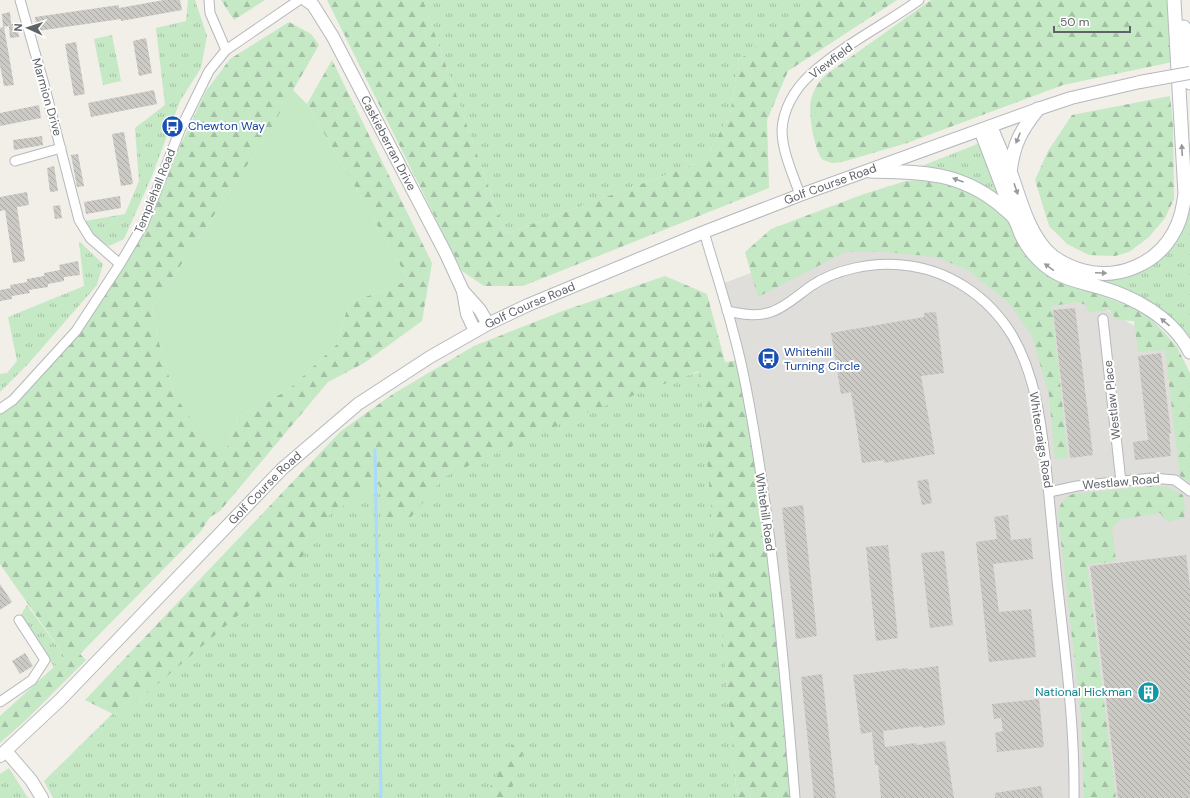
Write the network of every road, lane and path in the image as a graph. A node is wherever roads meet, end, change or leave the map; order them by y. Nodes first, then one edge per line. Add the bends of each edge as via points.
1 (20, 0) edge
2 (209, 0) edge
3 (299, 0) edge
4 (306, 0) edge
5 (919, 0) edge
6 (1174, 0) edge
7 (1181, 0) edge
8 (226, 50) junction
9 (1190, 73) edge
10 (1190, 83) edge
11 (1038, 109) junction
12 (986, 129) junction
13 (61, 148) junction
14 (15, 161) dead end
15 (870, 171) junction
16 (1010, 173) junction
17 (800, 195) junction
18 (1014, 217) junction
19 (704, 232) junction
20 (120, 264) junction
21 (463, 291) junction
22 (727, 312) junction
23 (1103, 318) dead end
24 (488, 324) junction
25 (476, 331) junction
26 (1190, 352) edge
27 (0, 409) edge
28 (1121, 482) junction
29 (1190, 491) edge
30 (1049, 492) junction
31 (19, 620) dead end
32 (0, 702) edge
33 (3, 754) edge
34 (42, 798) edge
35 (795, 798) edge
36 (1074, 798) edge

1 - 13 street, Marmion Drive
2 - 8 street via 210,14
3 - 8 street, Templehall Road
4 - 21 street, Caskieberran Drive via 313,5 333,37
5 - 17 street, Viewfield via 824,64 797,90 786,113 782,131 785,152
16 -> 6 main road via 1031,228 1044,248 1066,264 1090,272 1118,273 1145,262 1165,245 1180,220 1185,194
7 - 10 main road
8 - 20 street, Templehall Road via 210,70 180,130 143,225
9 - 11 street, Golf Course Road, bridge via 1071,98
11 - 12 street, Golf Course Road
11 -> 16 main road via 1018,137
12 - 15 street, Golf Course Road
12 - 16 main road
12 - 18 main road
13 - 14 street, Marmion Drive
13 - 20 street, Marmion Drive via 79,220 90,238
15 - 17 street, Golf Course Road
18 -> 15 main road via 978,189 948,177 912,172
17 - 19 street, Golf Course Road
26 -> 18 main road via 1173,329 1157,314 1139,303 1119,293 1079,282 1051,270 1031,251
19 - 22 street, Whitehill Road
19 - 24 street, Golf Course Road
20 - 27 street, Templehall Road via 76,331 13,400
21 - 24 street, Caskieberran Drive via 480,310
21 - 25 street, Caskieberran Drive via 467,314
22 - 30 street, Whitecraigs Road via 749,315 770,312 787,304 813,284 860,266 882,264 925,269 964,286 982,299 1001,320 1024,358 1038,408
22 - 35 street, Whitehill Road via 746,386 760,471 779,628
23 - 28 street, Westlaw Place
24 - 25 street, Golf Course Road
25 - 33 street, Golf Course Road via 430,357 358,404 282,469 88,671
28 - 29 street, Westlaw Road via 1152,478 1168,479 1175,480
28 - 30 street, Westlaw Road via 1077,486
30 - 36 street, Whitecraigs Road via 1074,737
31 - 32 street via 45,660 32,680
33 - 34 street via 31,780

